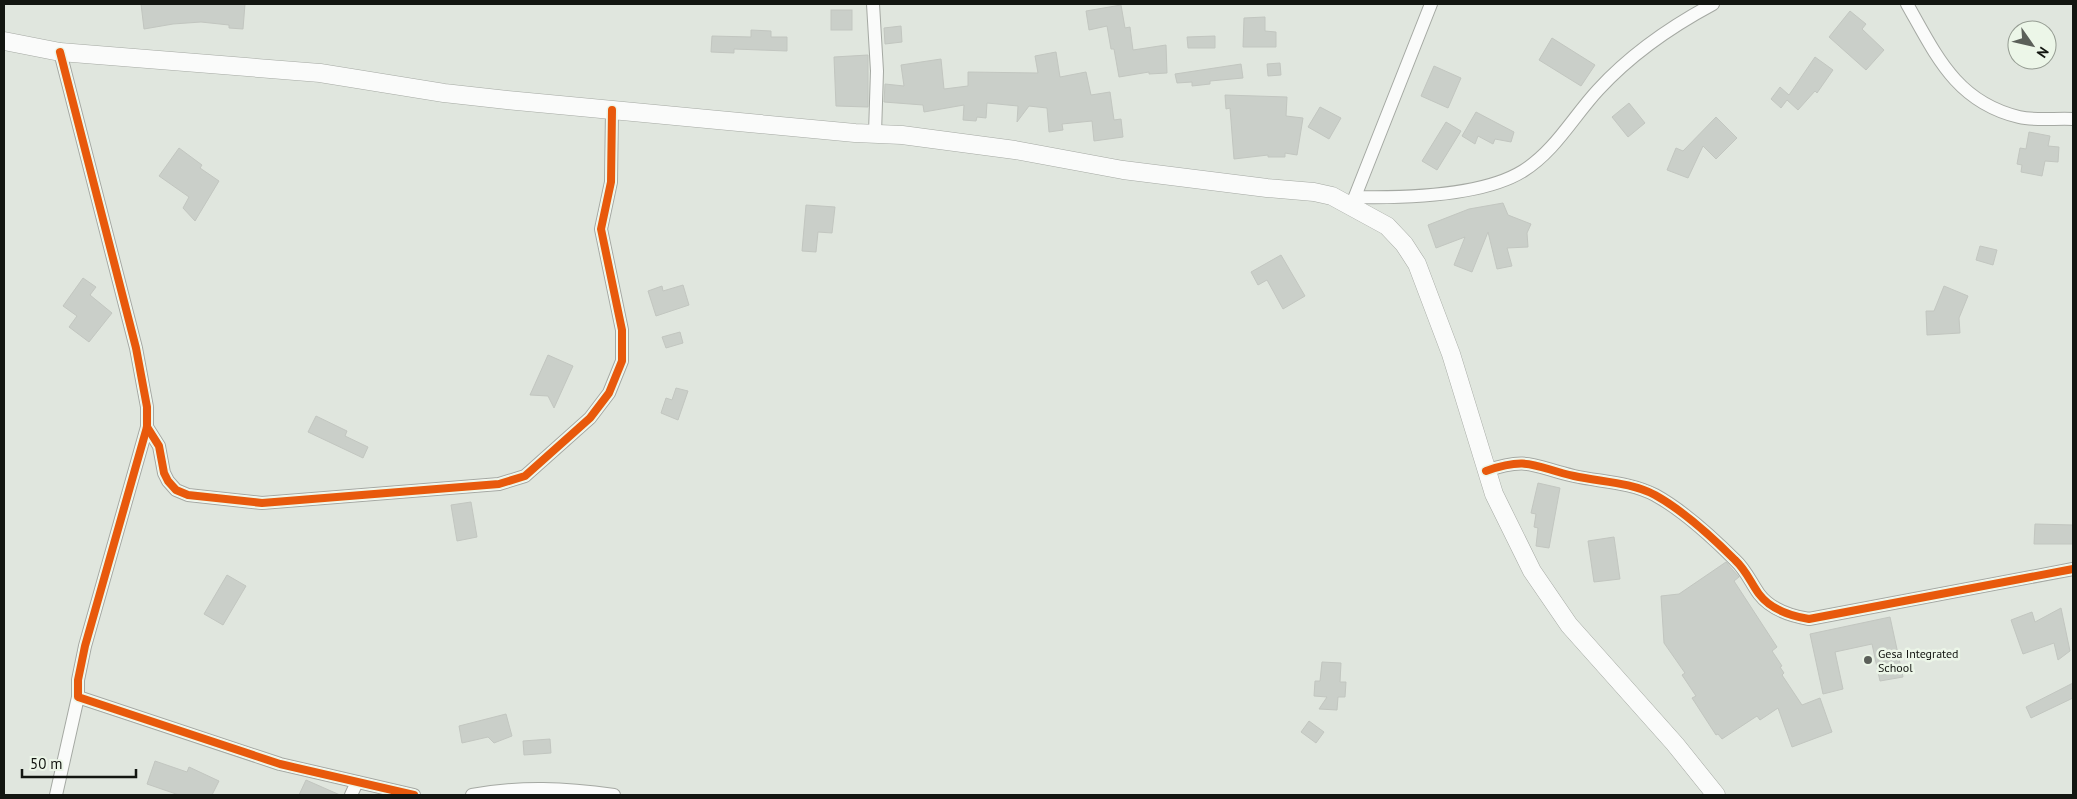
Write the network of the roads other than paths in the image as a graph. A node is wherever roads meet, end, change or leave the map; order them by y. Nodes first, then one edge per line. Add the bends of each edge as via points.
1 (873, 4) edge
2 (1431, 4) edge
3 (1713, 4) edge
4 (1907, 4) edge
5 (4, 41) edge
6 (60, 52) junction
7 (612, 110) junction
8 (2073, 119) edge
9 (875, 133) junction
10 (1353, 202) junction
11 (147, 427) junction
12 (1486, 471) junction
13 (2073, 569) edge
14 (78, 697) junction
15 (358, 782) junction
16 (505, 792) edge
17 (56, 795) edge
18 (351, 795) edge
19 (414, 795) edge
20 (472, 795) edge
21 (614, 795) edge
22 (1716, 795) edge

1 - 9 street via 877,71
2 - 10 street
3 - 10 street via 1687,18 1625,64 1589,100 1551,147 1523,171 1467,190
4 - 8 street via 1951,76 1985,104 2020,117
5 - 6 main road
6 - 7 main road via 320,73 444,92
6 - 11 street via 136,348 147,407
7 - 9 main road
7 - 11 street via 611,182 601,229 622,330 622,362 609,393 590,418 526,476 499,484 262,503 188,495 176,490 168,481 159,446
9 - 10 main road via 1015,150 1123,170 1314,192
10 - 12 main road via 1387,226 1417,264 1451,354
11 - 14 street via 84,646
12 - 13 street via 1527,462 1585,478 1633,486 1655,495 1737,561 1769,604 1809,619
12 - 22 main road via 1518,546 1551,601
14 - 15 street via 280,764
14 - 17 street
15 - 18 street
15 - 19 street
16 - 20 street
16 - 21 street via 574,789

